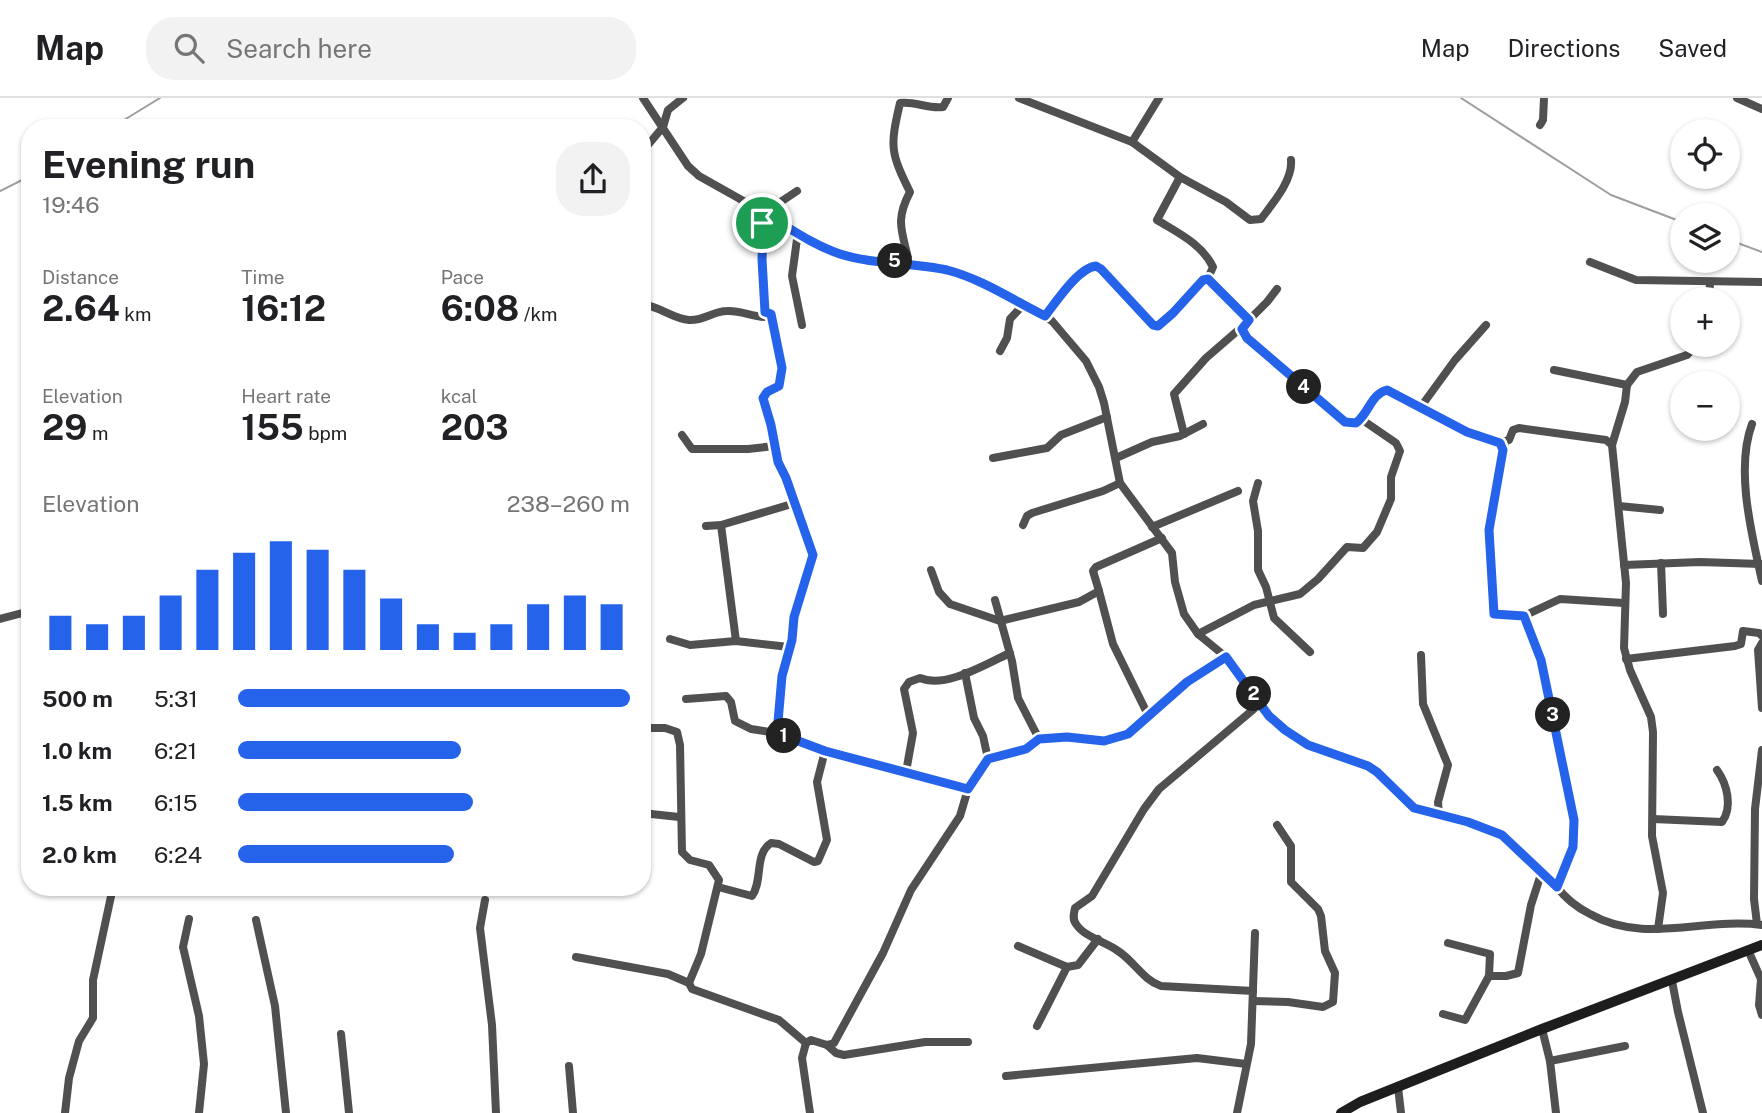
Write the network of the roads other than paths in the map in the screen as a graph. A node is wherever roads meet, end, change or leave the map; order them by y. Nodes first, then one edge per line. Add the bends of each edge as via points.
1 (643, 98) edge
2 (683, 98) edge
3 (948, 98) edge
4 (1019, 98) edge
5 (1159, 98) edge
6 (1543, 98) edge
7 (1737, 98) edge
8 (1762, 108) edge
9 (1540, 125) dead end
10 (663, 127) junction
11 (651, 141) edge
12 (1132, 142) junction
13 (1291, 160) dead end
14 (1180, 177) junction
15 (797, 191) dead end
16 (764, 213) junction
17 (798, 232) junction
18 (1590, 262) dead end
19 (909, 263) junction
20 (1210, 281) junction
21 (1762, 282) edge
22 (1710, 283) junction
23 (1710, 287) edge
24 (1277, 289) dead end
25 (1024, 304) junction
26 (651, 307) edge
27 (765, 312) junction
28 (1045, 316) junction
29 (1246, 323) junction
30 (802, 325) dead end
31 (1486, 325) dead end
32 (1000, 351) dead end
33 (1681, 357) edge
34 (1554, 370) dead end
35 (1627, 384) junction
36 (1420, 408) junction
37 (1107, 417) junction
38 (1361, 419) junction
39 (1203, 424) dead end
40 (1752, 425) dead end
41 (1184, 434) junction
42 (682, 435) dead end
43 (1503, 445) junction
44 (1612, 445) junction
45 (774, 446) junction
46 (993, 458) dead end
47 (1116, 458) junction
48 (1120, 483) junction
49 (1258, 483) dead end
50 (1238, 491) dead end
51 (795, 503) junction
52 (1619, 506) junction
53 (1660, 510) dead end
54 (1023, 524) dead end
55 (721, 525) junction
56 (706, 526) dead end
57 (1152, 527) junction
58 (1162, 538) junction
59 (1661, 563) junction
60 (1760, 564) edge
61 (1624, 565) junction
62 (931, 570) dead end
63 (1762, 581) edge
64 (1098, 591) junction
65 (995, 600) dead end
66 (1268, 601) junction
67 (1624, 603) junction
68 (21, 613) edge
69 (1663, 614) dead end
70 (1524, 616) junction
71 (0, 619) edge
72 (1000, 621) junction
73 (1198, 634) junction
74 (1762, 636) edge
75 (670, 639) dead end
76 (736, 642) junction
77 (1762, 643) edge
78 (789, 647) junction
79 (1310, 652) dead end
80 (1010, 653) junction
81 (1421, 655) dead end
82 (1226, 657) junction
83 (1626, 659) junction
84 (965, 673) junction
85 (686, 699) dead end
86 (1261, 703) junction
87 (1762, 708) edge
88 (1149, 717) junction
89 (651, 728) edge
90 (777, 733) junction
91 (1039, 739) junction
92 (1762, 750) edge
93 (825, 751) junction
94 (988, 759) junction
95 (1717, 769) dead end
96 (906, 772) junction
97 (968, 789) junction
98 (651, 814) edge
99 (1439, 814) junction
100 (680, 817) junction
101 (1653, 819) junction
102 (1277, 825) dead end
103 (1541, 874) junction
104 (718, 887) junction
105 (1557, 887) junction
106 (111, 896) edge
107 (485, 900) dead end
108 (189, 919) dead end
109 (256, 920) dead end
110 (1759, 924) edge
111 (1658, 929) junction
112 (1255, 933) dead end
113 (1098, 939) junction
114 (1448, 943) dead end
115 (1762, 945) edge
116 (1018, 946) dead end
117 (1748, 950) junction
118 (576, 957) dead end
119 (1068, 967) junction
120 (1489, 976) junction
121 (1672, 981) junction
122 (689, 983) junction
123 (1253, 990) junction
124 (1253, 1001) junction
125 (1443, 1014) dead end
126 (1762, 1016) edge
127 (1037, 1027) dead end
128 (1542, 1029) junction
129 (341, 1034) dead end
130 (968, 1042) dead end
131 (806, 1043) junction
132 (827, 1045) junction
133 (1625, 1046) dead end
134 (1550, 1060) junction
135 (1246, 1064) junction
136 (569, 1066) dead end
137 (1006, 1076) dead end
138 (1398, 1087) junction
139 (65, 1113) edge
140 (198, 1113) edge
141 (286, 1113) edge
142 (349, 1113) edge
143 (496, 1113) edge
144 (573, 1113) edge
145 (810, 1113) edge
146 (1237, 1113) edge
147 (1340, 1113) edge
148 (1401, 1113) edge
149 (1556, 1113) edge
150 (1703, 1113) edge

1 - 10 street
2 - 10 street via 668,110
3 - 19 street via 943,107 934,108 900,103 892,139 894,157 909,192 899,223
4 - 12 street
5 - 12 street
6 - 9 street
7 - 8 street
10 - 11 street
10 - 16 street via 699,176
12 - 14 street
13 - 14 street via 1292,169 1261,219 1250,220
14 - 20 street via 1157,220 1193,242 1210,260
15 - 16 street
16 - 17 street
16 - 27 street
17 - 19 street via 838,254
17 - 30 street via 792,276
18 - 22 street via 1636,279
19 - 25 street via 949,271
20 - 28 street via 1203,280 1158,326 1101,269 1090,267
20 - 29 street
21 - 22 street
22 - 23 street
24 - 29 street
25 - 28 street
25 - 32 street via 1010,319
26 - 27 street via 686,320 728,311 765,317
27 - 45 street via 771,314 782,368 779,386 763,398
28 - 37 street via 1086,361
29 - 38 street via 1243,331 1247,338 1345,422
29 - 41 street via 1174,394
31 - 36 street
33 - 35 street via 1637,372
34 - 35 street
35 - 44 street
36 - 38 street via 1383,390
36 - 43 street
37 - 46 street via 1061,435 1047,448
37 - 47 street
38 - 66 street via 1396,443 1400,451 1391,477 1391,499 1377,531 1365,548 1344,549 1307,590
39 - 41 street
40 - 60 street via 1745,472
41 - 47 street
42 - 45 street via 692,449
43 - 44 street via 1519,428 1606,440
43 - 70 street via 1489,530 1494,614
44 - 52 street
45 - 51 street
47 - 48 street
48 - 54 street via 1032,513
48 - 57 street
49 - 66 street via 1253,501 1257,564
50 - 57 street
51 - 55 street
51 - 78 street via 813,555
52 - 53 street
52 - 61 street
55 - 56 street
55 - 76 street
57 - 58 street
58 - 64 street via 1096,567
58 - 73 street via 1172,553 1184,614
59 - 60 street
59 - 61 street
59 - 69 street
60 - 63 street
61 - 67 street
62 - 72 street via 939,592 950,604
64 - 72 street via 1079,602
64 - 88 street via 1114,644
65 - 72 street
66 - 73 street
66 - 79 street via 1275,618
67 - 70 street via 1560,600
67 - 83 street
68 - 71 street
70 - 105 street via 1541,660 1574,820 1573,847
72 - 80 street
73 - 82 street
74 - 83 street via 1743,631 1741,644 1735,646
75 - 76 street via 690,645
76 - 78 street
77 - 87 street via 1758,650
78 - 90 street
80 - 84 street
80 - 91 street via 1018,698
81 - 99 street via 1423,704 1448,765
82 - 86 street
82 - 88 street via 1187,682
83 - 101 street via 1651,717
84 - 94 street
84 - 96 street via 949,680 920,678 904,689 913,733
85 - 90 street via 726,696 737,723
86 - 99 street via 1269,716 1296,738 1368,766 1414,808
86 - 113 street via 1159,789 1144,808 1092,895 1076,908 1075,924
88 - 91 street via 1128,734 1104,741
89 - 100 street via 677,733
90 - 93 street
91 - 94 street via 1026,749
92 - 110 street via 1755,810 1754,899
93 - 96 street
93 - 104 street via 817,782 827,840 818,860 771,843 762,853 752,896
94 - 97 street
95 - 101 street via 1727,786 1722,822
96 - 97 street
97 - 132 street via 960,816 911,890 883,953 834,1043
98 - 100 street
99 - 103 street via 1502,835
100 - 104 street via 682,852 690,860 709,865 719,880
101 - 111 street via 1663,893
102 - 124 street via 1291,846 1291,882 1321,916 1325,951 1335,973 1333,1002 1323,1007
103 - 105 street
103 - 120 street via 1518,972
104 - 122 street
105 - 111 street via 1576,907 1605,923
106 - 139 street via 93,980 93,1018 79,1041
107 - 143 street via 480,928 492,1025
108 - 140 street via 183,947 199,1016 204,1064
109 - 141 street via 275,1006
110 - 111 street
112 - 123 street
113 - 119 street via 1078,965
113 - 123 street via 1140,969 1150,983
114 - 120 street via 1490,954
115 - 117 main road
116 - 119 street
117 - 121 main road
117 - 126 street via 1760,979
118 - 122 street via 668,974
119 - 127 street
120 - 125 street via 1465,1020
121 - 128 main road
121 - 150 street
122 - 131 street via 692,989 779,1020
123 - 124 street
124 - 135 street
128 - 134 street
128 - 138 main road
129 - 142 street
130 - 132 street via 925,1042 844,1055
131 - 132 street via 816,1040
131 - 145 street via 802,1058
133 - 134 street
134 - 149 street
135 - 137 street via 1197,1058
135 - 146 street
136 - 144 street
138 - 147 main road
138 - 148 street

